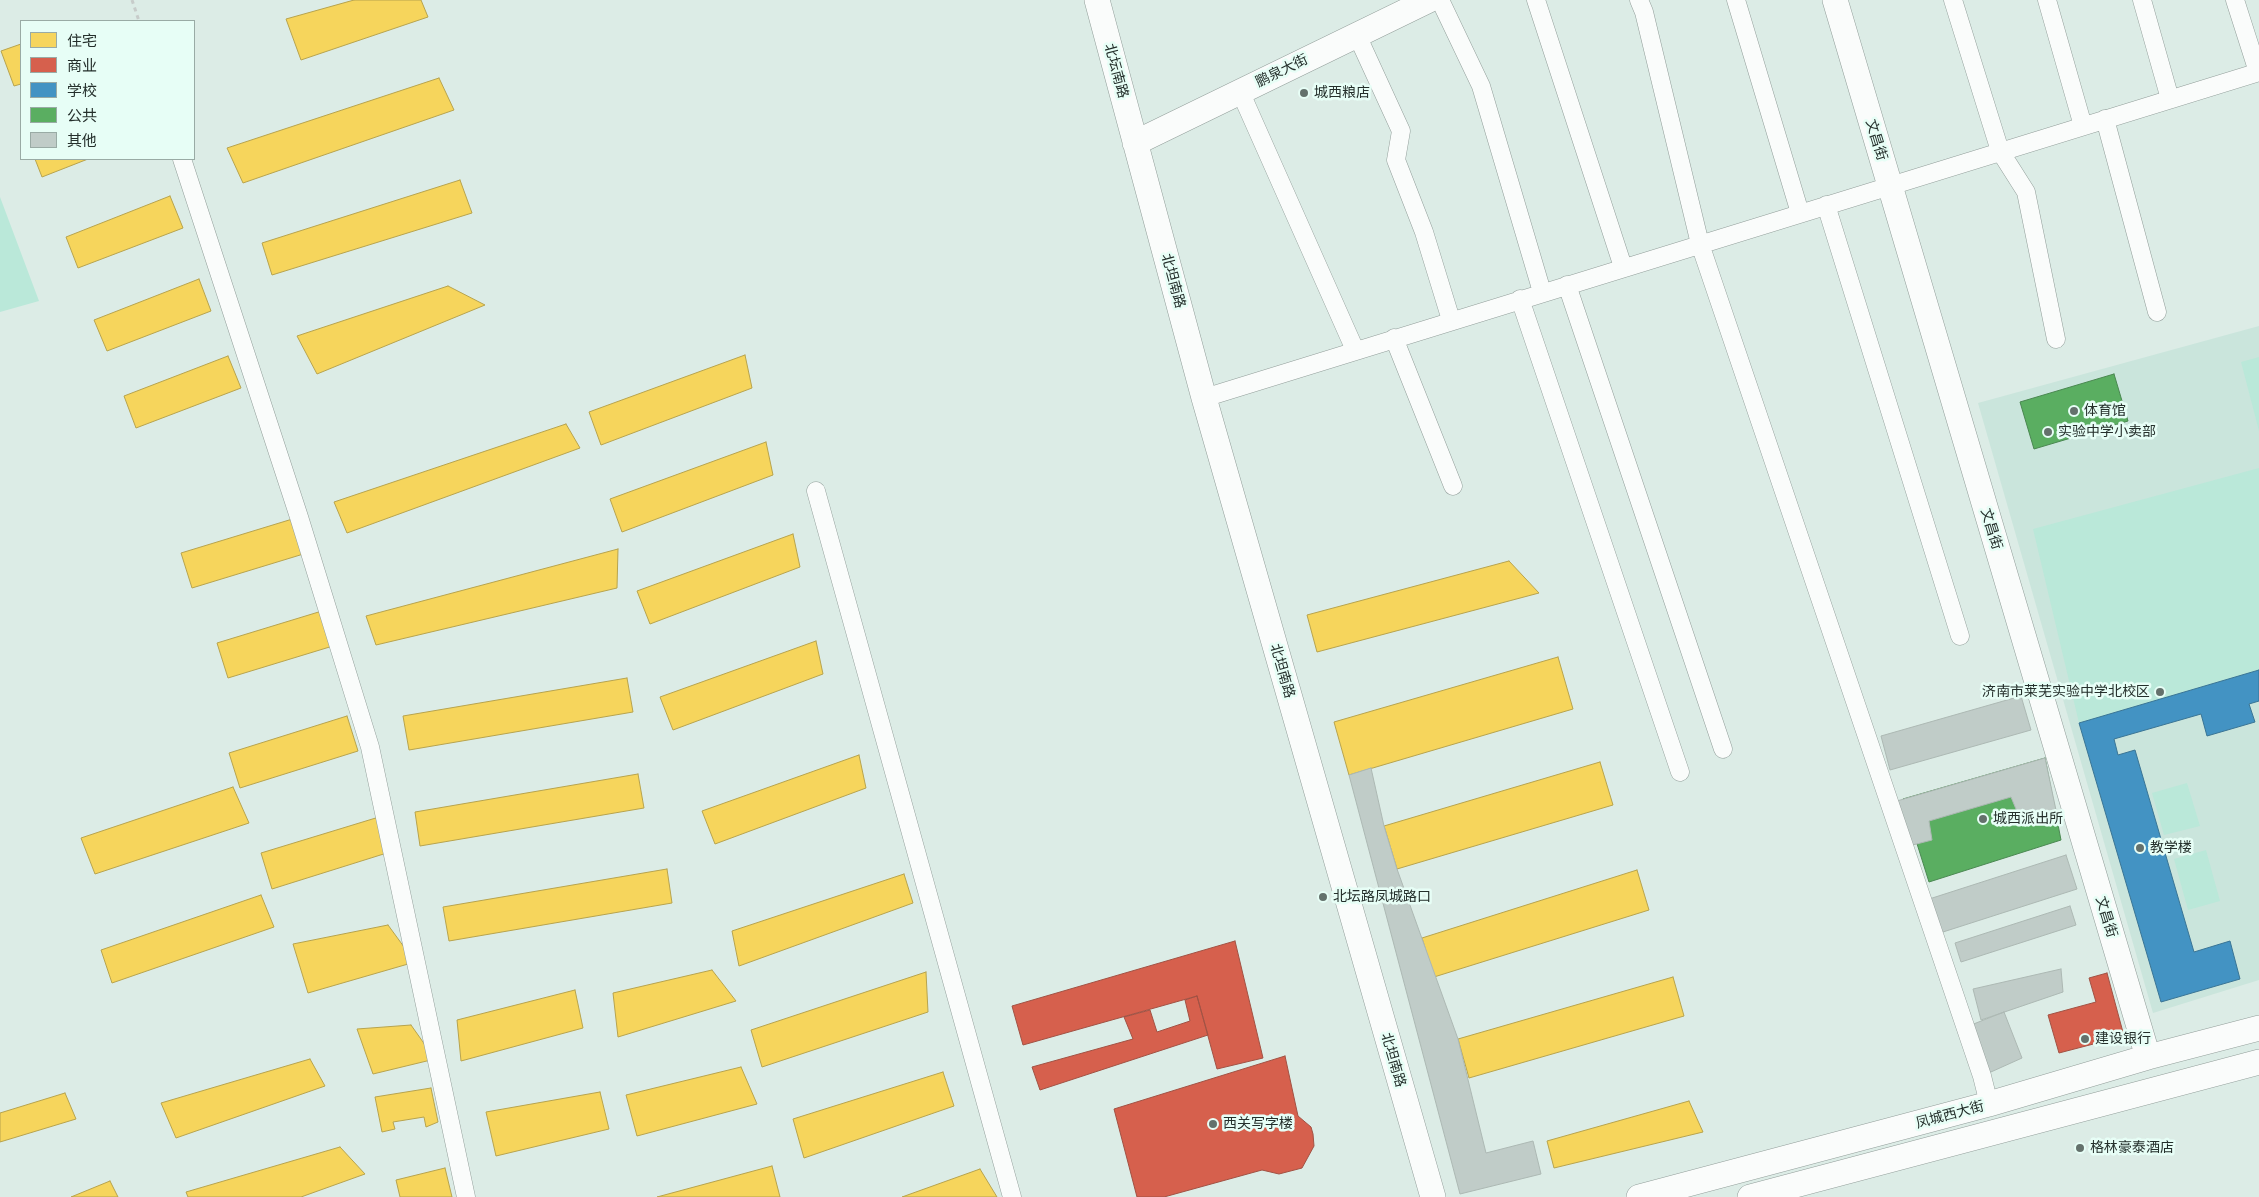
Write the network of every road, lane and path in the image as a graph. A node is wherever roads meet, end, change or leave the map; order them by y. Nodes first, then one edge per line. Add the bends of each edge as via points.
1 (132, 0) edge
2 (1097, 0) edge
3 (1429, 0) edge
4 (1440, 0) edge
5 (1536, 0) edge
6 (1639, 0) edge
7 (1736, 0) edge
8 (1835, 0) edge
9 (1953, 0) edge
10 (2047, 0) edge
11 (2142, 0) edge
12 (2235, 0) edge
13 (139, 20) edge
14 (1357, 35) junction
15 (2258, 72) edge
16 (1240, 91) junction
17 (2170, 99) junction
18 (2105, 119) junction
19 (2083, 126) junction
20 (1135, 143) junction
21 (2000, 151) junction
22 (182, 160) edge
23 (1826, 205) junction
24 (1800, 213) junction
25 (1700, 244) junction
26 (1623, 267) junction
27 (1567, 285) junction
28 (1542, 292) junction
29 (1520, 299) junction
30 (2157, 312) dead end
31 (1451, 320) junction
32 (1394, 338) junction
33 (2056, 339) dead end
34 (1355, 350) junction
35 (1204, 398) junction
36 (1453, 486) dead end
37 (816, 491) dead end
38 (1960, 636) dead end
39 (1723, 749) dead end
40 (1680, 772) dead end
41 (2259, 1028) edge
42 (2148, 1057) junction
43 (2259, 1062) edge
44 (1989, 1104) junction
45 (1807, 1154) junction
46 (1814, 1189) edge
47 (466, 1197) edge
48 (1012, 1197) edge
49 (1433, 1197) edge
50 (1639, 1197) edge
51 (1750, 1197) edge

1 - 13 path
2 - 20 main road, 北坛南路
3 - 14 main road, 鹏泉大街
4 - 28 street via 1481,86
5 - 26 street
6 - 25 street
7 - 24 street
8 - 42 main road, 文昌街
9 - 21 street
10 - 19 street
11 - 17 street
12 - 15 street
14 - 16 main road, 鹏泉大街
14 - 31 street via 1401,131 1396,160 1424,232
15 - 17 street
16 - 20 main road, 鹏泉大街
16 - 34 street
17 - 18 street
18 - 19 street
18 - 30 street
19 - 21 street
20 - 35 main road, 北坦南路
21 - 23 street
21 - 33 street via 2026,192
22 - 47 street via 370,747
23 - 24 street
23 - 38 street
24 - 25 street
25 - 26 street
25 - 44 street via 1977,1060
26 - 27 street
27 - 28 street
27 - 39 street
28 - 29 street
29 - 31 street
29 - 40 street
31 - 32 street
32 - 34 street
32 - 36 street
34 - 35 street
35 - 49 main road, 北坦南路
37 - 48 street
41 - 42 main road, 凤城西大街
42 - 44 main road, 凤城西大街
43 - 46 main road, 凤城西大街
44 - 45 main road, 凤城西大街
45 - 46 main road
45 - 50 main road, 凤城西大街
46 - 51 main road, 凤城西大街

